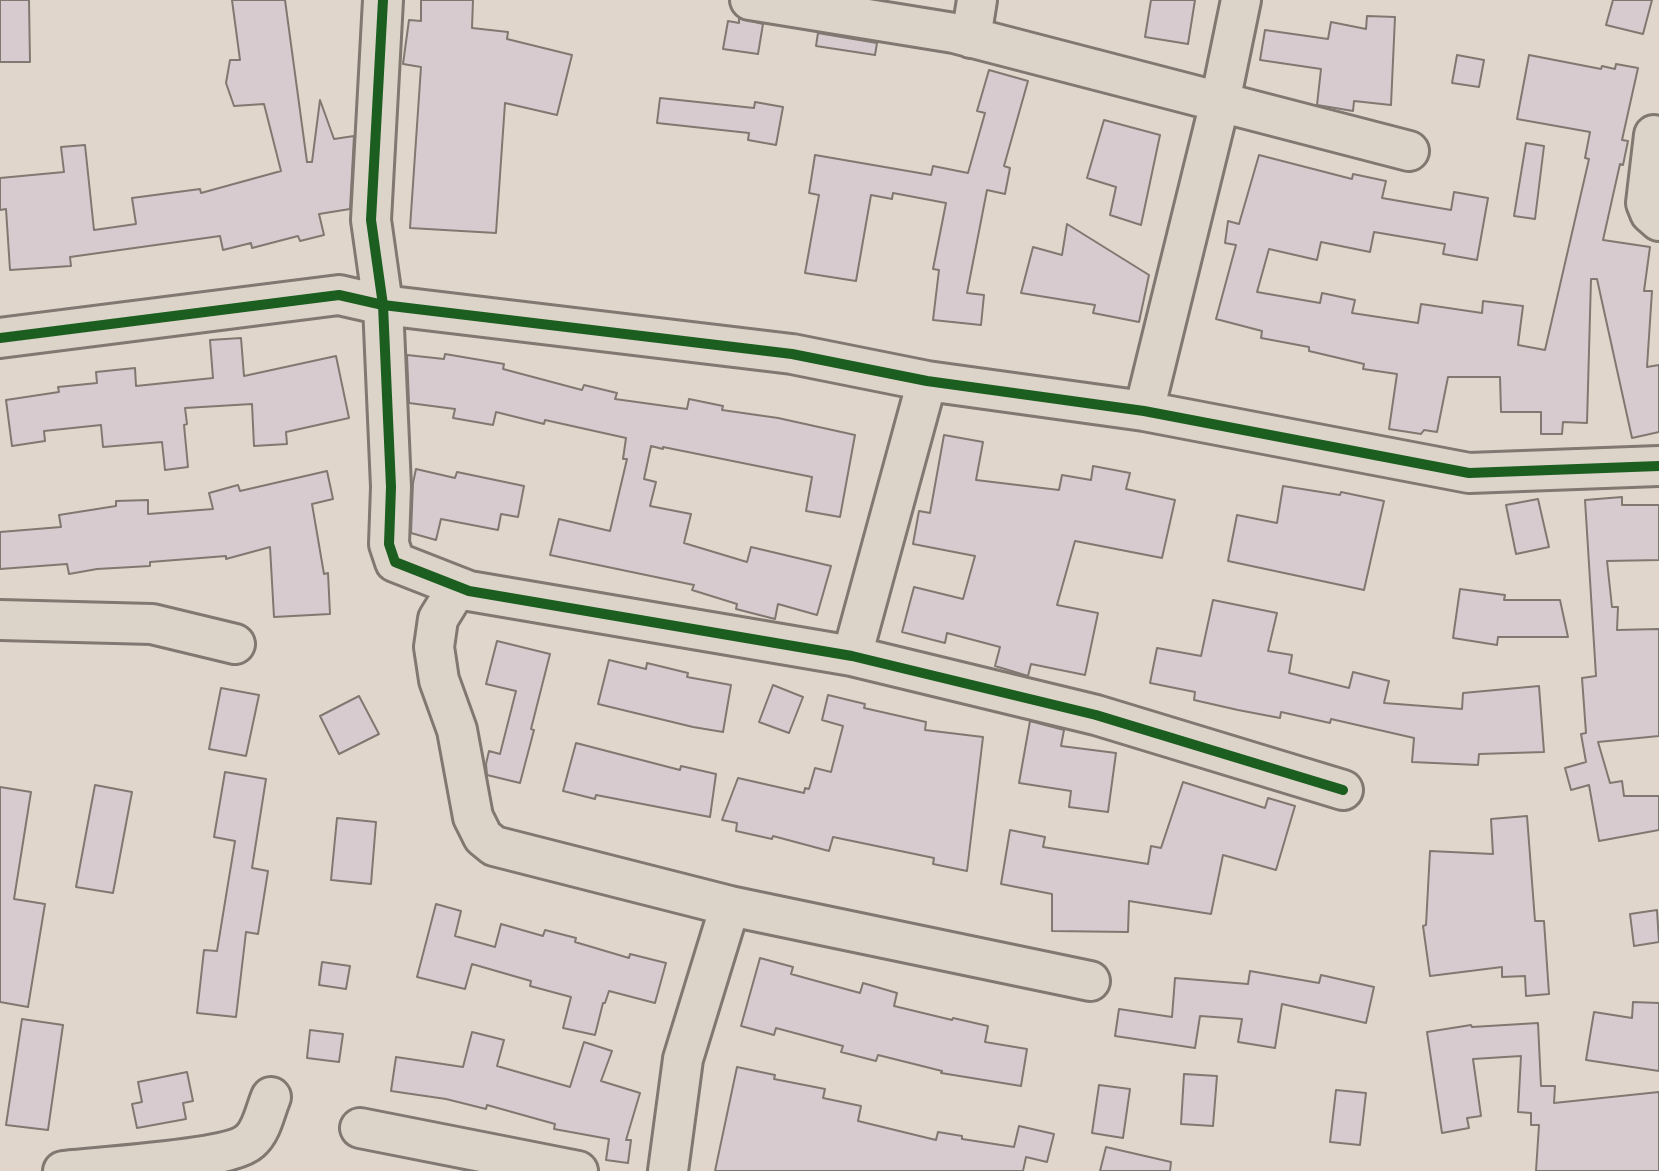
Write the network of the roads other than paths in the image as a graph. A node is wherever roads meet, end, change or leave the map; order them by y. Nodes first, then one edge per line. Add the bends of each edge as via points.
1 (383, 0) edge
2 (750, 0) edge
3 (977, 0) edge
4 (1241, 0) edge
5 (971, 38) junction
6 (1220, 102) junction
7 (1654, 135) dead end
8 (1409, 151) dead end
9 (1659, 221) edge
10 (383, 305) junction
11 (0, 338) edge
12 (927, 381) junction
13 (1144, 411) junction
14 (1659, 466) edge
15 (457, 588) junction
16 (0, 620) edge
17 (235, 644) dead end
18 (852, 656) junction
19 (1343, 790) dead end
20 (730, 906) junction
21 (1090, 981) dead end
22 (271, 1097) dead end
23 (359, 1128) dead end
24 (63, 1171) edge
25 (578, 1171) edge
26 (668, 1171) edge

1 - 10 street via 371,220
2 - 5 street
3 - 5 street
4 - 6 street
5 - 6 street
6 - 8 street
6 - 13 street
7 - 9 street via 1646,203
10 - 11 street via 338,296
10 - 12 street via 792,354
10 - 15 street via 389,544 395,562
12 - 13 street
12 - 18 street
13 - 14 street via 1469,473
15 - 18 street
15 - 20 street via 438,619 434,647 439,680 457,730 473,817 483,837 494,846
16 - 17 street via 152,624
18 - 19 street via 1096,715
20 - 21 street
20 - 26 street via 683,1059
22 - 24 street via 257,1133 238,1149
23 - 25 street

